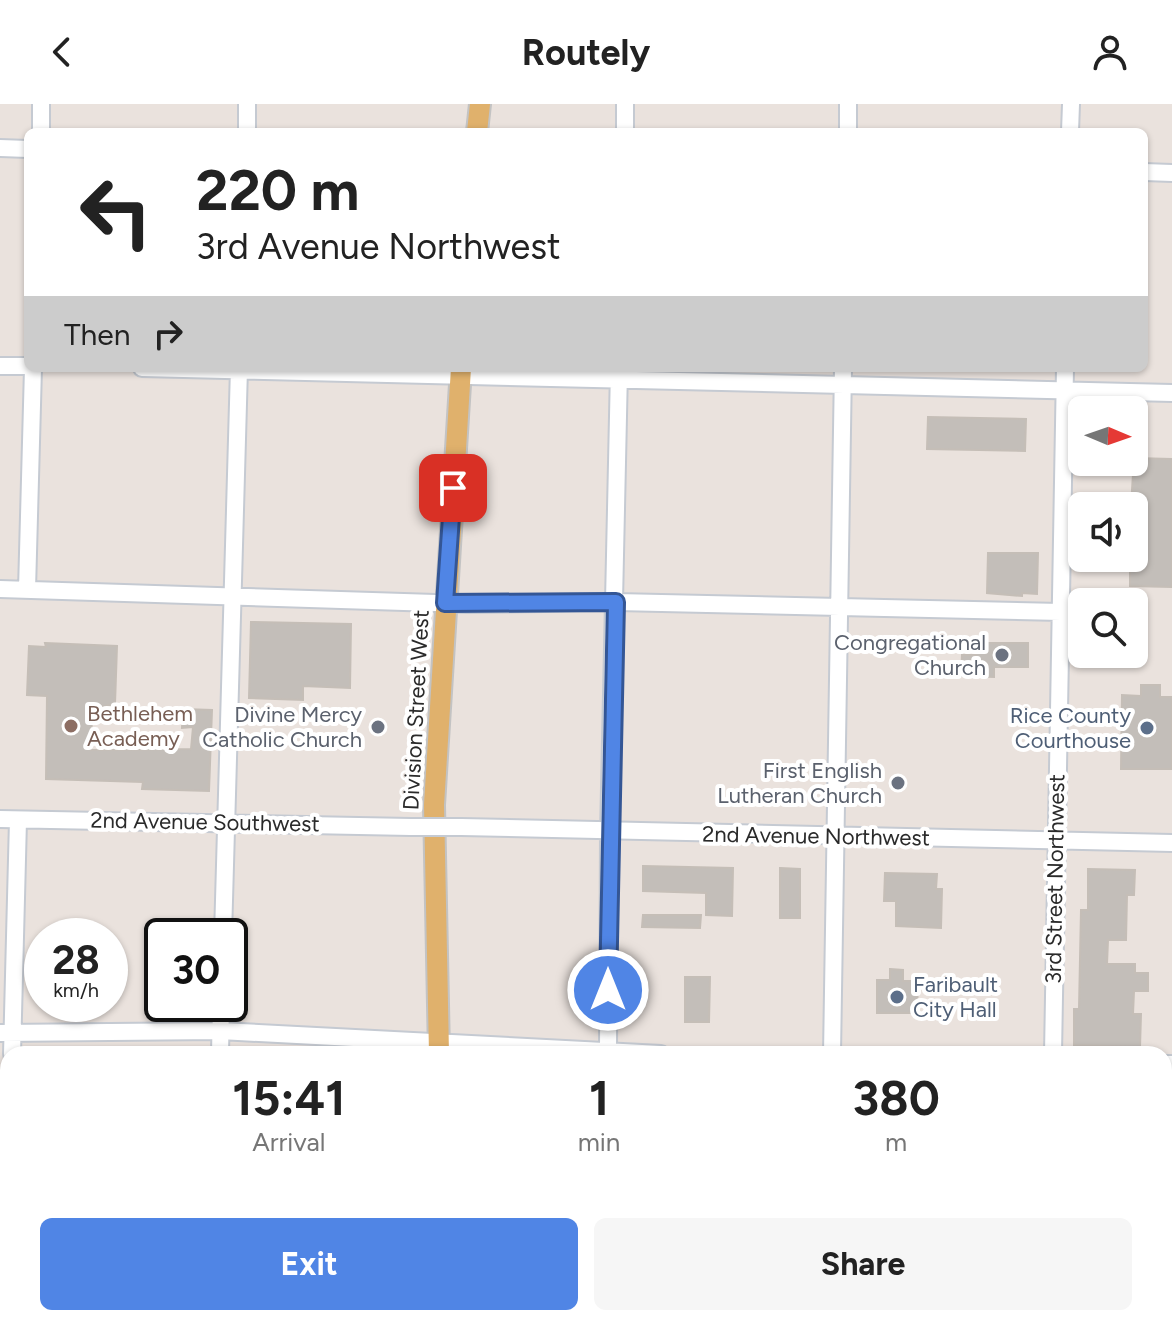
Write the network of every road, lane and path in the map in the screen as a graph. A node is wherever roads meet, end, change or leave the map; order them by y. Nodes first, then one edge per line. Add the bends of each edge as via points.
1 (41, 104) edge
2 (247, 104) edge
3 (480, 104) edge
4 (625, 104) edge
5 (848, 104) edge
6 (1071, 104) edge
7 (41, 128) edge
8 (247, 128) edge
9 (477, 128) edge
10 (625, 128) edge
11 (848, 128) edge
12 (1070, 128) edge
13 (0, 148) edge
14 (24, 149) edge
15 (1148, 172) edge
16 (1172, 173) edge
17 (0, 366) edge
18 (24, 367) edge
19 (31, 372) edge
20 (239, 372) edge
21 (461, 372) edge
22 (540, 372) edge
23 (1065, 372) edge
24 (619, 373) edge
25 (842, 376) edge
26 (1065, 391) junction
27 (1172, 393) edge
28 (0, 589) edge
29 (27, 590) junction
30 (233, 598) junction
31 (616, 602) junction
32 (445, 603) junction
33 (840, 607) junction
34 (1061, 612) junction
35 (0, 819) edge
36 (18, 820) junction
37 (227, 821) junction
38 (461, 827) joint
39 (609, 833) junction
40 (836, 834) junction
41 (1054, 841) junction
42 (1172, 843) edge
43 (224, 918) edge
44 (220, 1022) edge
45 (220, 1031) junction
46 (6, 1034) edge
47 (220, 1046) edge
48 (412, 1046) edge
49 (438, 1046) edge
50 (608, 1046) edge
51 (832, 1046) edge
52 (1053, 1046) edge

1 - 7 street
2 - 8 street
3 - 9 main road
4 - 10 street
5 - 11 street
6 - 12 street
13 - 14 street
15 - 16 street
17 - 18 street
19 - 29 street
20 - 30 street
21 - 32 main road, Division Street West
22 - 24 street
23 - 26 street, 3rd Street Northwest
24 - 25 street
24 - 31 street
25 - 26 street
25 - 33 street
26 - 27 street
26 - 34 street, 3rd Street Northwest
28 - 29 street
29 - 30 street
30 - 32 street
30 - 37 street
31 - 32 street
31 - 33 street
31 - 39 street
32 - 49 main road, Division Street West via 434,805
33 - 34 street
33 - 40 street
34 - 41 street, 3rd Street Northwest
35 - 36 street, 2nd Avenue Southwest
36 - 37 street, 2nd Avenue Southwest
36 - 46 street
37 - 38 street, 2nd Avenue Southwest, bridge
37 - 43 street
38 - 39 street, 2nd Avenue Northwest
39 - 40 street, 2nd Avenue Northwest
39 - 50 street
40 - 41 street, 2nd Avenue Northwest
40 - 51 street
41 - 42 street, 2nd Avenue Northwest
41 - 52 street, 3rd Street Northwest
44 - 45 street
45 - 46 street
45 - 47 street
45 - 48 street

